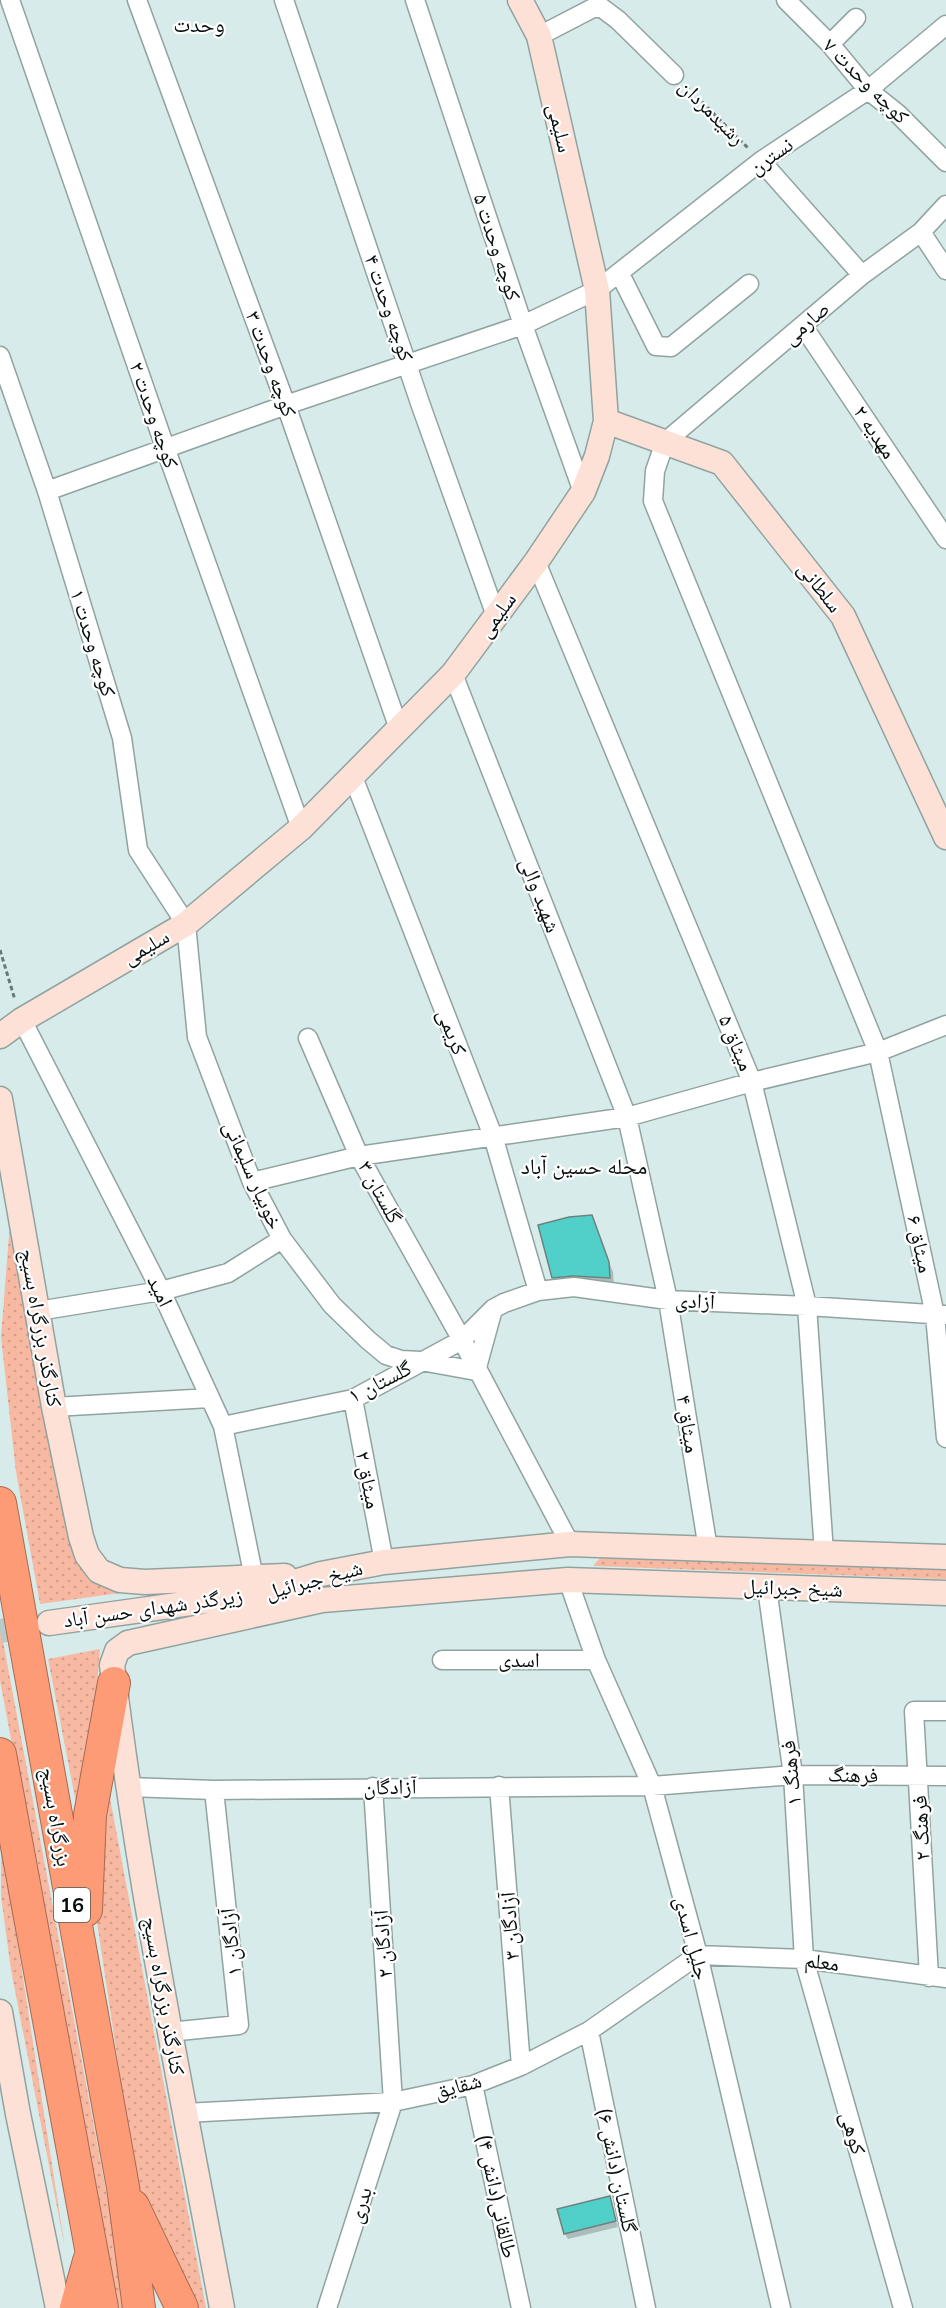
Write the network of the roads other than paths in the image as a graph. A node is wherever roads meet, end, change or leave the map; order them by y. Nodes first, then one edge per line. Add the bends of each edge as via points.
1 (10, 0) edge
2 (137, 0) edge
3 (284, 0) edge
4 (415, 0) edge
5 (520, 0) edge
6 (795, 3) edge
7 (856, 18) dead end
8 (946, 25) edge
9 (539, 36) junction
10 (830, 44) junction
11 (674, 75) road end
12 (868, 90) junction
13 (761, 161) junction
14 (946, 162) edge
15 (946, 205) edge
16 (921, 232) junction
17 (946, 270) edge
18 (620, 274) junction
19 (862, 275) junction
20 (749, 284) dead end
21 (597, 290) junction
22 (523, 325) junction
23 (803, 326) junction
24 (0, 356) edge
25 (408, 365) junction
26 (286, 405) junction
27 (606, 421) junction
28 (665, 442) junction
29 (166, 450) junction
30 (47, 491) junction
31 (583, 492) junction
32 (946, 538) edge
33 (536, 562) junction
34 (496, 616) junction
35 (453, 674) junction
36 (399, 729) junction
37 (353, 777) junction
38 (939, 806) edge
39 (301, 828) junction
40 (946, 837) edge
41 (186, 924) junction
42 (22, 1020) junction
43 (946, 1025) edge
44 (0, 1036) edge
45 (308, 1038) dead end
46 (878, 1052) junction
47 (752, 1082) junction
48 (0, 1099) edge
49 (627, 1117) junction
50 (493, 1136) junction
51 (359, 1156) junction
52 (252, 1182) junction
53 (282, 1239) junction
54 (161, 1291) junction
55 (538, 1291) junction
56 (668, 1300) junction
57 (807, 1306) junction
58 (493, 1309) junction
59 (38, 1311) junction
60 (941, 1315) edge
61 (462, 1340) junction
62 (421, 1361) junction
63 (476, 1371) junction
64 (210, 1398) junction
65 (353, 1399) junction
66 (54, 1407) junction
67 (223, 1426) junction
68 (946, 1438) edge
69 (0, 1503) edge
70 (570, 1544) junction
71 (708, 1549) junction
72 (824, 1553) junction
73 (946, 1557) edge
74 (384, 1562) junction
75 (568, 1580) junction
76 (255, 1586) junction
77 (767, 1588) junction
78 (946, 1593) edge
79 (322, 1600) junction
80 (50, 1623) tunnel mouth
81 (442, 1660) dead end
82 (596, 1660) junction
83 (114, 1683) junction
84 (946, 1712) edge
85 (0, 1754) edge
86 (794, 1775) junction
87 (918, 1776) junction
88 (946, 1776) edge
89 (499, 1786) junction
90 (652, 1786) junction
91 (128, 1787) junction
92 (373, 1787) junction
93 (3, 1790) edge
94 (214, 1790) junction
95 (698, 1955) junction
96 (804, 1959) junction
97 (84, 1971) junction
98 (938, 1977) edge
99 (0, 2012) edge
100 (589, 2031) junction
101 (169, 2032) junction
102 (520, 2066) junction
103 (473, 2085) junction
104 (393, 2102) junction
105 (186, 2113) junction
106 (9, 2115) edge
107 (123, 2187) junction
108 (91, 2254) junction
109 (58, 2308) edge
110 (76, 2308) edge
111 (102, 2308) edge
112 (139, 2308) edge
113 (182, 2308) edge
114 (222, 2308) edge
115 (327, 2308) edge
116 (521, 2308) edge
117 (646, 2308) edge
118 (780, 2308) edge
119 (903, 2308) edge

1 - 29 street, کوچه وحدت ۲
2 - 26 street, کوچه وحدت ۳
3 - 25 street, کوچه وحدت ۴
4 - 22 street, کوچه وحدت ۵
5 - 9 street, سلیمی
6 - 10 street, کوچه وحدت ۷
7 - 10 street
8 - 12 street, نسترن
9 - 11 street, رشیدمردان via 593,8 602,9
9 - 21 street, سلیمی
10 - 12 street, کوچه وحدت ۷
12 - 13 street, نسترن
12 - 14 street, کوچه وحدت ۷
13 - 18 street, نسترن
13 - 19 street, رشیدمردان
15 - 16 street, صارمی
16 - 17 street
16 - 19 street, صارمی
18 - 20 street via 656,346 671,347
18 - 21 street, نسترن
19 - 23 street, صارمی
21 - 22 street, نسترن
21 - 27 street, سلیمی
22 - 25 street, نسترن
22 - 31 street, کوچه وحدت ۵
23 - 28 street, صارمی
23 - 32 street, مهدیه ۲
24 - 30 street, کوچه وحدت ۱
25 - 26 street, نسترن
25 - 34 street, کوچه وحدت ۴
26 - 29 street, نسترن
26 - 36 street, کوچه وحدت ۳
27 - 28 street, سلطانی
27 - 31 street, سلیمی
28 - 38 street, سلطانی via 722,463 843,616
28 - 46 street, میثاق ۶ via 655,471 653,501
29 - 30 street, نسترن
29 - 39 street, کوچه وحدت ۲
30 - 41 street, کوچه وحدت ۱ via 122,738 138,850
31 - 33 street, سلیمی
33 - 34 street, سلیمی
33 - 47 street, میثاق ۵
34 - 35 street, سلیمی
35 - 36 street, سلیمی
35 - 49 street, شهید والی
36 - 37 street, سلیمی
37 - 39 street, سلیمی
37 - 50 street, کریمی
38 - 40 street, سلطانی
39 - 41 street, سلیمی
41 - 42 street, سلیمی
41 - 52 street, خوبیار سلیمانی via 197,1037
42 - 44 street, سلیمی
42 - 54 street, امید
43 - 46 street
45 - 51 street, گلستان ۳
46 - 47 street
46 - 60 street, میثاق ۶
47 - 49 street
47 - 57 street, میثاق ۵
48 - 59 street, کنارگذر بزرگراه بسیج
49 - 50 street
49 - 56 street, شهید والی
50 - 51 street
50 - 55 street, کریمی
51 - 52 street
51 - 61 street, گلستان ۳
52 - 53 street, خوبیار سلیمانی
53 - 54 street via 228,1273
53 - 62 street, خوبیار سلیمانی via 333,1305 368,1340 386,1355
54 - 59 street
54 - 64 street, امید
55 - 56 street, آزادی via 574,1287
55 - 58 street, آزادی
56 - 57 street, آزادی
56 - 71 street, میثاق ۴
57 - 60 street, آزادی
57 - 72 street, میثاق ۵
58 - 61 street, آزادی
58 - 63 street
59 - 66 street, کنارگذر بزرگراه بسیج
60 - 68 street, میثاق ۶
61 - 62 street, گلستان ۱
61 - 63 street
62 - 63 street, خوبیار سلیمانی
62 - 65 street, گلستان ۱
63 - 70 street
64 - 66 street
64 - 67 street, امید
65 - 67 street, گلستان ۱
65 - 74 street, میثاق ۲
66 - 76 street, کنارگذر بزرگراه بسیج via 81,1536 87,1555 99,1570 120,1580
67 - 76 street, امید
69 - 97 highway, بزرگراه بسیج / 16
70 - 71 street, شیخ جبرائیل
70 - 74 street, شیخ جبرائیل
71 - 72 street, شیخ جبرائیل
72 - 73 street, شیخ جبرائیل
74 - 76 street, شیخ جبرائیل
75 - 77 street, شیخ جبرائیل
75 - 79 street, شیخ جبرائیل
75 - 82 street, جلیل اسدی
76 - 79 street, شیخ جبرائیل
76 - 80 street, زیرگذر شهدای حسن آباد
77 - 78 street, شیخ جبرائیل
77 - 86 street, فرهنگ ۱
79 - 83 street, کنارگذر بزرگراه بسیج via 129,1644 117,1651 112,1665
81 - 82 street, اسدی
82 - 90 street, جلیل اسدی
83 - 91 street, کنارگذر بزرگراه بسیج
83 - 97 highway via 90,1815
84 - 87 street, فرهنگ ۲ via 914,1711
85 - 93 highway, بزرگراه بسیج / 16
86 - 87 street, فرهنگ
86 - 90 street, فرهنگ
86 - 96 street, فرهنگ ۱
87 - 88 street, فرهنگ
87 - 98 street, فرهنگ ۲
89 - 90 street, آزادگان
89 - 92 street, آزادگان
89 - 102 street, آزادگان ۳
90 - 95 street, جلیل اسدی
91 - 94 street, آزادگان
91 - 101 street, کنارگذر بزرگراه بسیج
92 - 94 street, آزادگان
92 - 104 street, آزادگان ۲
93 - 108 highway, بزرگراه بسیج / 16
94 - 101 street, آزادگان ۱ via 239,2025
95 - 96 street, معلم
95 - 100 street, شقایق
95 - 118 street, جلیل اسدی
96 - 98 street, معلم
96 - 119 street, کوهی
97 - 107 highway, بزرگراه بسیج / 16
99 - 106 street
100 - 102 street, شقایق
100 - 117 street, گلستان (دانش ۶)
101 - 105 street, کنارگذر بزرگراه بسیج
102 - 103 street, شقایق
103 - 104 street, شقایق
103 - 116 street, طالقانی(دانش ۴)
104 - 105 street, شقایق
104 - 115 street, بدری
105 - 114 street, کنارگذر بزرگراه بسیج
106 - 109 street
107 - 112 highway, بزرگراه بسیج / 16
107 - 113 highway
108 - 110 highway
108 - 111 highway, بزرگراه بسیج / 16

